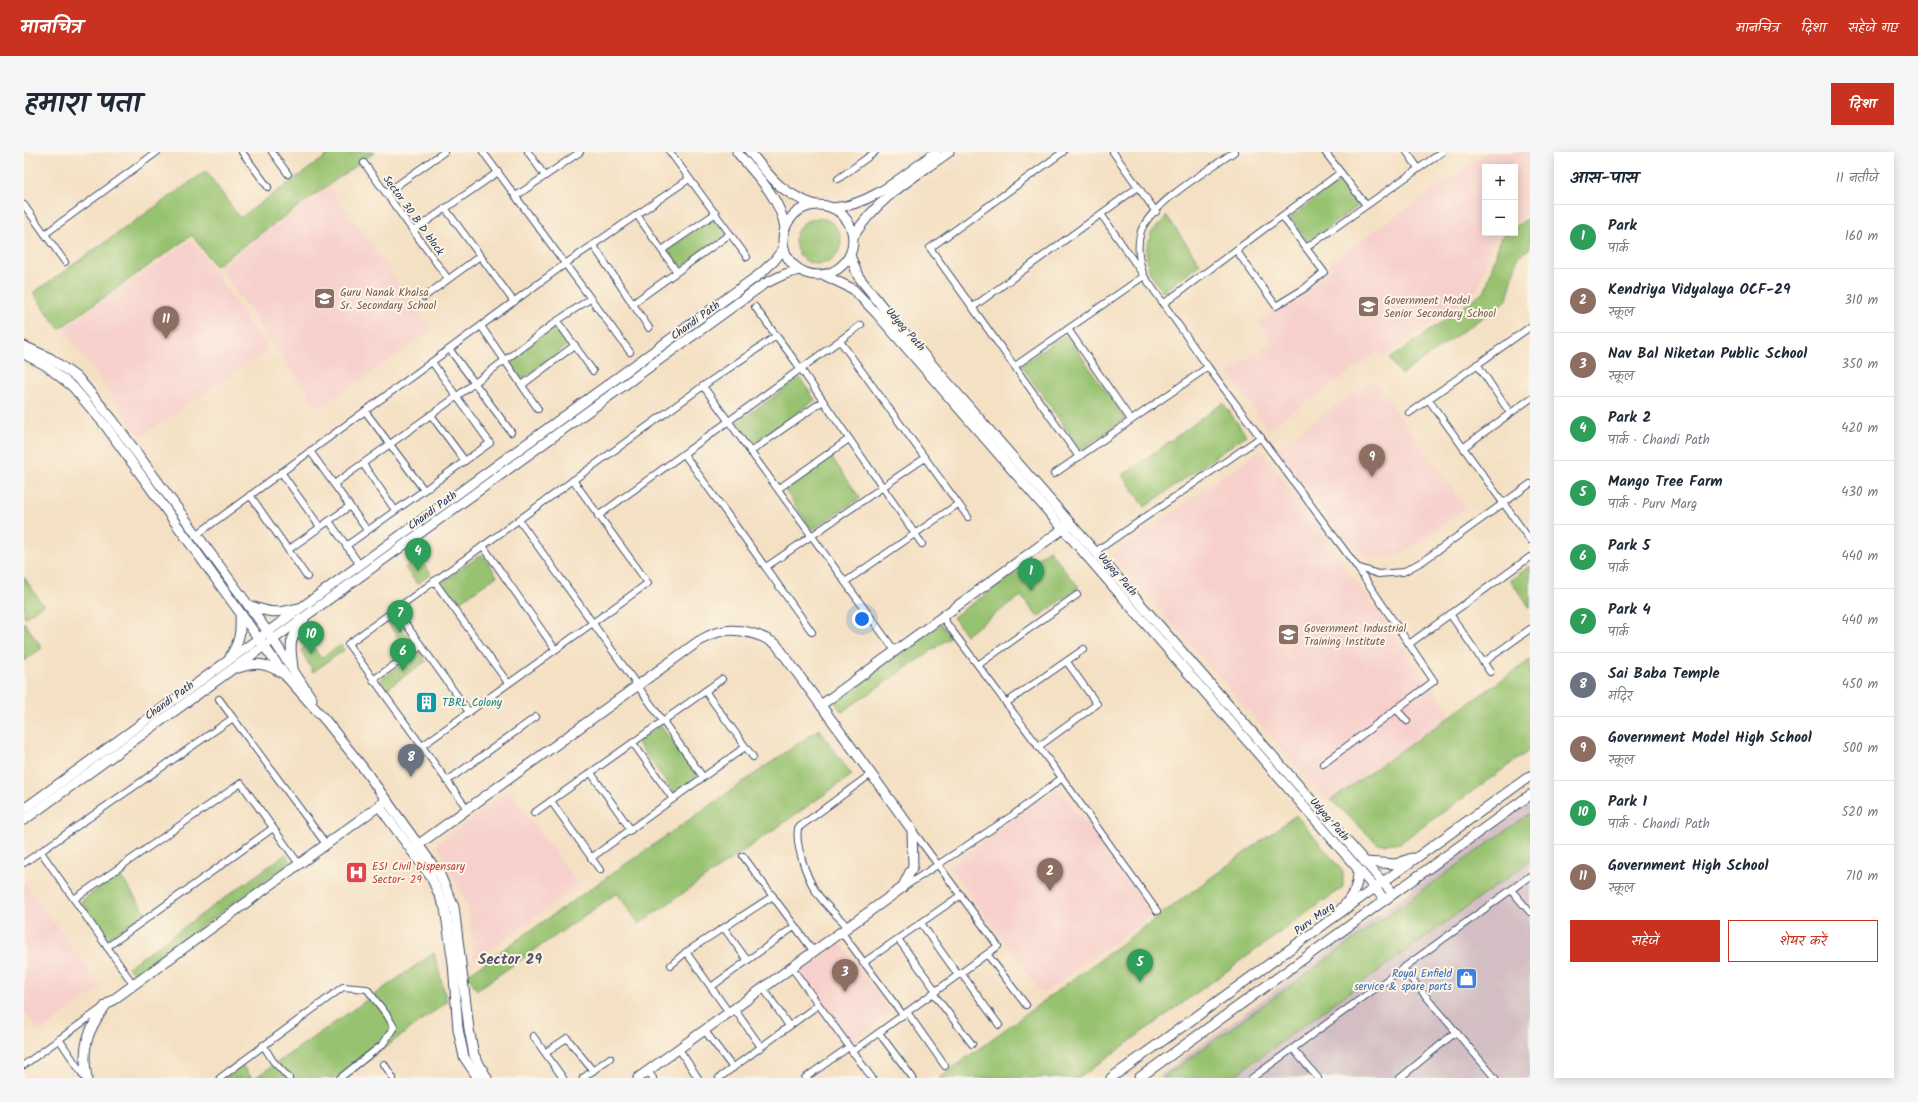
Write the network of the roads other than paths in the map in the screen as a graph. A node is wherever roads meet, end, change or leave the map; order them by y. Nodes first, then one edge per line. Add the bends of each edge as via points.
1 (157, 152) edge
2 (244, 152) edge
3 (272, 152) edge
4 (444, 152) edge
5 (483, 152) edge
6 (528, 152) edge
7 (580, 152) edge
8 (670, 152) edge
9 (737, 152) edge
10 (750, 152) edge
11 (875, 152) edge
12 (936, 152) edge
13 (949, 152) edge
14 (1063, 152) edge
15 (1113, 152) edge
16 (1234, 152) edge
17 (1325, 152) edge
18 (1407, 152) edge
19 (1442, 152) edge
20 (364, 164) dead end
21 (1418, 168) junction
22 (498, 172) junction
23 (1340, 173) junction
24 (288, 174) dead end
25 (545, 176) junction
26 (689, 179) junction
27 (838, 179) dead end
28 (268, 187) dead end
29 (1138, 187) junction
30 (386, 193) junction
31 (516, 196) junction
32 (24, 205) edge
33 (1366, 205) junction
34 (815, 206) junction
35 (445, 208) junction
36 (832, 208) junction
37 (1156, 212) junction
38 (716, 213) junction
39 (1101, 214) junction
40 (637, 215) junction
41 (1282, 216) junction
42 (785, 228) junction
43 (413, 230) junction
44 (44, 234) junction
45 (730, 234) junction
46 (853, 237) junction
47 (592, 245) junction
48 (784, 248) junction
49 (1306, 248) junction
50 (662, 250) junction
51 (1236, 250) junction
52 (850, 255) junction
53 (480, 256) junction
54 (747, 257) dead end
55 (65, 262) dead end
56 (565, 264) junction
57 (800, 270) junction
58 (677, 272) junction
59 (824, 275) junction
60 (1144, 276) junction
61 (448, 279) junction
62 (424, 297) dead end
63 (590, 299) junction
64 (514, 302) junction
65 (632, 304) junction
66 (1163, 304) junction
67 (973, 307) junction
68 (755, 308) dead end
69 (557, 321) junction
70 (861, 325) dead end
71 (481, 326) junction
72 (1530, 327) edge
73 (649, 328) dead end
74 (1068, 329) junction
75 (776, 336) junction
76 (840, 341) junction
77 (575, 345) junction
78 (24, 346) edge
79 (450, 350) junction
80 (630, 352) dead end
81 (24, 354) edge
82 (504, 360) junction
83 (432, 362) junction
84 (1477, 364) junction
85 (1015, 366) junction
86 (1208, 367) junction
87 (801, 369) junction
88 (593, 370) dead end
89 (474, 383) junction
90 (522, 385) junction
91 (703, 386) junction
92 (456, 396) junction
93 (1428, 399) junction
94 (1530, 399) edge
95 (823, 401) junction
96 (538, 409) dead end
97 (365, 411) junction
98 (1409, 413) dead end
99 (1510, 413) junction
100 (431, 415) junction
101 (1131, 420) junction
102 (728, 422) junction
103 (511, 432) dead end
104 (1261, 437) junction
105 (850, 439) junction
106 (389, 444) junction
107 (1464, 447) junction
108 (310, 451) junction
109 (750, 452) junction
110 (684, 454) junction
111 (1079, 457) junction
112 (925, 458) junction
113 (465, 461) junction
114 (362, 464) junction
115 (281, 472) junction
116 (1054, 474) dead end
117 (573, 480) junction
118 (334, 484) junction
119 (1530, 484) edge
120 (882, 487) junction
121 (778, 489) junction
122 (424, 490) junction
123 (250, 495) junction
124 (1504, 503) junction
125 (958, 504) junction
126 (350, 506) junction
127 (395, 510) junction
128 (598, 516) junction
129 (968, 517) dead end
130 (518, 520) junction
131 (329, 521) junction
132 (320, 527) junction
133 (1066, 527) junction
134 (367, 530) junction
135 (196, 534) junction
136 (915, 534) junction
137 (812, 536) junction
138 (188, 540) junction
139 (1530, 540) edge
140 (922, 544) dead end
141 (346, 546) junction
142 (482, 546) junction
143 (288, 550) junction
144 (1095, 552) junction
145 (1530, 557) edge
146 (360, 565) junction
147 (766, 567) junction
148 (1357, 567) junction
149 (308, 577) dead end
150 (434, 581) junction
151 (845, 582) junction
152 (1077, 595) dead end
153 (248, 605) junction
154 (395, 609) junction
155 (307, 610) junction
156 (240, 612) junction
157 (1450, 614) junction
158 (942, 617) junction
159 (592, 622) junction
160 (1530, 629) edge
161 (812, 632) dead end
162 (270, 636) junction
163 (261, 642) junction
164 (1409, 644) junction
165 (421, 646) junction
166 (555, 649) junction
167 (1084, 650) dead end
168 (895, 651) junction
169 (1067, 662) junction
170 (1484, 662) junction
171 (978, 665) junction
172 (229, 666) junction
173 (293, 668) junction
174 (1490, 672) dead end
175 (285, 675) junction
176 (722, 679) dead end
177 (373, 680) junction
178 (508, 683) junction
179 (638, 686) junction
180 (705, 691) junction
181 (219, 699) dead end
182 (1006, 703) junction
183 (821, 705) junction
184 (1396, 709) junction
185 (469, 712) junction
186 (536, 717) dead end
187 (233, 718) junction
188 (326, 721) junction
189 (663, 721) junction
190 (1407, 721) dead end
191 (633, 743) junction
192 (422, 746) junction
193 (745, 747) junction
194 (1038, 747) junction
195 (753, 757) dead end
196 (1323, 764) dead end
197 (591, 773) junction
198 (871, 774) junction
199 (1530, 776) edge
200 (703, 777) junction
201 (1062, 778) junction
202 (447, 781) junction
203 (1530, 795) edge
204 (673, 799) junction
205 (551, 801) junction
206 (383, 803) junction
207 (24, 810) edge
208 (468, 810) junction
209 (534, 813) dead end
210 (24, 820) edge
211 (273, 828) junction
212 (630, 830) junction
213 (912, 830) junction
214 (326, 844) junction
215 (415, 848) junction
216 (41, 852) junction
217 (1423, 854) junction
218 (743, 856) dead end
219 (591, 858) junction
220 (1365, 862) junction
221 (24, 863) edge
222 (299, 864) junction
223 (938, 864) junction
224 (600, 870) dead end
225 (1358, 870) junction
226 (1530, 876) edge
227 (1383, 883) junction
228 (902, 888) junction
229 (1375, 889) junction
230 (1511, 890) junction
231 (1393, 894) junction
232 (961, 895) junction
233 (772, 896) junction
234 (74, 899) junction
235 (1385, 900) junction
236 (1157, 911) dead end
237 (1530, 912) edge
238 (1334, 918) junction
239 (921, 923) junction
240 (795, 926) junction
241 (724, 928) junction
242 (845, 930) junction
243 (898, 939) junction
244 (107, 947) junction
245 (686, 952) junction
246 (814, 952) junction
247 (988, 954) junction
248 (747, 960) junction
249 (863, 962) junction
250 (671, 965) dead end
251 (792, 968) junction
252 (1402, 969) junction
253 (959, 974) junction
254 (134, 984) junction
255 (711, 987) junction
256 (764, 989) junction
257 (935, 992) junction
258 (106, 1004) junction
259 (818, 1005) junction
260 (1026, 1005) dead end
261 (732, 1012) junction
262 (905, 1014) junction
263 (789, 1026) junction
264 (999, 1026) dead end
265 (705, 1031) junction
266 (879, 1032) junction
267 (1456, 1032) junction
268 (533, 1036) dead end
269 (59, 1039) junction
270 (972, 1044) dead end
271 (263, 1045) junction
272 (761, 1047) junction
273 (1292, 1048) junction
274 (850, 1049) junction
275 (678, 1050) junction
276 (546, 1052) junction
277 (610, 1058) dead end
278 (384, 1064) dead end
279 (24, 1065) edge
280 (945, 1066) dead end
281 (733, 1068) junction
282 (593, 1071) junction
283 (650, 1074) edge
284 (86, 1078) edge
285 (220, 1078) edge
286 (289, 1078) edge
287 (340, 1078) edge
288 (393, 1078) edge
289 (478, 1078) edge
290 (487, 1078) edge
291 (563, 1078) edge
292 (583, 1078) edge
293 (638, 1078) edge
294 (698, 1078) edge
295 (719, 1078) edge
296 (805, 1078) edge
297 (872, 1078) edge
298 (913, 1078) edge
299 (1111, 1078) edge
300 (1139, 1078) edge
301 (1252, 1078) edge
302 (1318, 1078) edge
303 (1400, 1078) edge
304 (1495, 1078) edge

1 - 44 street
2 - 28 street
3 - 24 street
4 - 30 street
5 - 22 street
6 - 25 street
7 - 25 street
8 - 26 street
9 - 42 main road via 770,192 783,214
10 - 34 main road via 778,186 796,199
11 - 27 street
12 - 36 main road via 866,199 847,207
13 - 46 main road via 876,206 862,221
14 - 67 street via 930,248
15 - 29 street
16 - 37 street via 1171,197
17 - 23 street
18 - 21 street
19 - 21 street
20 - 30 street, Sector 30 B D block
21 - 33 street
22 - 31 street
22 - 35 street
23 - 33 street
23 - 41 street
25 - 31 street
26 - 38 street
26 - 40 street
29 - 37 street
29 - 39 street
30 - 43 street, Sector 30 B D block
31 - 56 street
32 - 44 street
33 - 49 street
34 - 36 main road
34 - 42 main road via 801,210
35 - 43 street
35 - 53 street
36 - 46 main road via 849,224
37 - 60 street via 1148,218 1139,238 1139,262
38 - 45 street
38 - 50 street
39 - 60 street
39 - 67 street
40 - 47 street
40 - 50 street
41 - 49 street
41 - 51 street
42 - 48 main road
43 - 61 street, Sector 30 B D block
44 - 55 street
45 - 54 street
45 - 58 street
46 - 52 main road
47 - 56 street
47 - 65 street
48 - 57 main road via 786,255
48 - 146 main road, Chandi Path via 760,274
49 - 51 street via 1324,272 1305,288 1276,306
50 - 58 street
51 - 66 street
52 - 59 main road via 835,271
52 - 133 main road, Udyog Path via 858,276
53 - 61 street
53 - 64 street
56 - 63 street
56 - 64 street
57 - 59 main road via 809,274
57 - 155 main road, Chandi Path via 764,284
58 - 65 street
59 - 133 main road, Udyog Path via 853,289
60 - 66 street
60 - 74 street
61 - 62 street
63 - 69 street
63 - 80 street
64 - 71 street
65 - 73 street
66 - 86 street
67 - 85 street
68 - 75 street
69 - 77 street
69 - 82 street
70 - 76 street
71 - 79 street
71 - 82 street
72 - 84 street
74 - 85 street
74 - 101 street
75 - 87 street
75 - 91 street
76 - 87 street
76 - 112 street
77 - 88 street
77 - 90 street
78 - 135 main road via 50,358 79,379 112,419
79 - 83 street
79 - 89 street
81 - 138 main road via 45,365 73,387 105,425
82 - 89 street
82 - 90 street
83 - 92 street
83 - 97 street
84 - 93 street
84 - 99 street
85 - 111 street
86 - 101 street
86 - 104 street
87 - 95 street
87 - 102 street
89 - 92 street
89 - 103 street
90 - 96 street
91 - 102 street
91 - 117 street
92 - 100 street
92 - 113 street via 490,443
93 - 98 street
93 - 107 street
94 - 99 street
95 - 105 street
95 - 109 street
97 - 106 street
97 - 108 street
99 - 107 street
100 - 106 street
100 - 113 street
101 - 111 street
102 - 109 street
102 - 110 street
104 - 144 street
104 - 148 street
105 - 120 street
105 - 121 street
106 - 114 street
106 - 122 street
107 - 124 street
108 - 115 street
108 - 118 street
109 - 121 street
110 - 128 street
110 - 147 street
111 - 116 street
112 - 120 street
112 - 125 street
113 - 122 street
114 - 118 street
114 - 127 street
115 - 123 street
115 - 132 street
117 - 128 street
117 - 130 street
118 - 126 street
119 - 124 street
120 - 136 street
120 - 137 street
121 - 137 street
122 - 127 street
123 - 135 street
123 - 143 street
124 - 139 street
124 - 148 street via 1423,561 1403,572 1378,574
125 - 129 street
125 - 136 street
126 - 131 street
126 - 134 street
127 - 134 street
128 - 159 street via 648,583
130 - 142 street
130 - 159 street
131 - 132 street
131 - 141 street
132 - 143 street
133 - 144 main road, Udyog Path
133 - 158 main road
133 - 225 main road, Udyog Path
134 - 141 street
135 - 138 street
135 - 153 main road
136 - 140 street
136 - 151 street
137 - 147 street
137 - 151 street
138 - 156 main road
141 - 146 street
142 - 150 street
142 - 166 street
143 - 149 street
144 - 220 main road, Udyog Path
145 - 157 street
146 - 155 main road, Chandi Path
147 - 161 street
148 - 164 street
150 - 154 street
150 - 178 street
151 - 168 street
152 - 171 street
153 - 155 main road via 268,613
153 - 162 main road
154 - 165 street
154 - 177 street via 348,644
155 - 162 main road, Chandi Path
155 - 173 main road via 292,637
156 - 163 main road
156 - 172 main road via 241,630
157 - 164 street
157 - 170 street
158 - 168 main road
158 - 171 street
159 - 166 street
159 - 179 street
160 - 170 street
162 - 163 main road, Chandi Path
162 - 173 main road
163 - 172 main road, Chandi Path
163 - 175 main road
164 - 184 street via 1434,681
165 - 177 street
165 - 185 street
166 - 178 street
167 - 169 street
168 - 183 main road
169 - 182 street
169 - 194 street via 1097,704
170 - 174 street
171 - 182 street
172 - 175 main road via 266,664
172 - 207 main road, Chandi Path
172 - 210 main road, Chandi Path
173 - 188 main road
175 - 188 main road
176 - 180 street
177 - 192 street
178 - 185 street
179 - 183 main road via 699,641 719,632 741,631 759,634 776,644
179 - 189 street
179 - 208 main road
180 - 189 street
180 - 193 street
181 - 187 street
182 - 194 street
183 - 198 main road
184 - 190 street
184 - 196 street
185 - 192 street
186 - 202 street
187 - 214 street
187 - 216 street
188 - 206 main road via 364,769
189 - 191 street
189 - 200 street
191 - 197 street
191 - 204 street
192 - 202 street
193 - 195 street
193 - 200 street
194 - 201 street
197 - 205 street
197 - 212 street
198 - 213 main road
198 - 242 street via 798,828 796,837 815,891
199 - 217 main road, Purv Marg
200 - 204 street
201 - 223 street via 1013,815
201 - 236 street
202 - 208 street
203 - 231 main road
204 - 212 street
205 - 209 street
205 - 219 street
206 - 214 main road
206 - 215 main road
208 - 215 main road
211 - 222 street
211 - 234 street via 241,783
211 - 244 street
212 - 219 street
213 - 223 street
213 - 228 main road via 913,866
214 - 222 main road
215 - 289 main road via 445,908 453,963 458,1029 464,1057
215 - 290 main road via 440,875 454,907 474,1055
216 - 221 street
216 - 234 street
217 - 220 main road via 1396,864
217 - 227 main road, Purv Marg
218 - 233 street
219 - 224 street
220 - 227 main road, Udyog Path
222 - 254 main road
223 - 228 street
223 - 232 street
225 - 229 main road, Udyog Path
225 - 238 main road via 1358,882 1354,893
226 - 230 street
227 - 229 main road, Purv Marg
227 - 231 main road, Udyog Path
228 - 242 main road
229 - 235 main road, Udyog Path
229 - 238 main road, Purv Marg
230 - 237 street
230 - 252 street
231 - 235 main road
232 - 239 street
232 - 247 street via 998,946
233 - 240 street
233 - 241 street
234 - 244 street
235 - 300 main road
238 - 299 main road, Purv Marg
239 - 243 street
239 - 253 street
240 - 246 street
240 - 248 street
241 - 245 street
241 - 248 street
242 - 246 main road
242 - 249 street
243 - 249 street
243 - 257 street
244 - 254 street
245 - 250 street
245 - 255 street
246 - 251 main road
247 - 253 street
247 - 260 street
248 - 255 street
249 - 262 street
251 - 256 main road
251 - 259 street
252 - 267 street
252 - 273 street
253 - 257 street
253 - 264 street
254 - 258 main road
255 - 261 street
256 - 261 main road
256 - 263 street
257 - 262 street
257 - 270 street
258 - 269 street
258 - 284 main road via 91,1027 86,1047
259 - 263 street
259 - 274 street
261 - 265 main road
261 - 272 street
262 - 266 street
262 - 280 street
263 - 272 street
265 - 275 main road
265 - 281 street
266 - 274 street
266 - 298 street
267 - 303 street
267 - 304 street
268 - 276 street
269 - 279 street
269 - 284 street
271 - 285 street
271 - 286 street via 273,1061
271 - 287 street via 343,987 367,989 394,1027 383,1044
272 - 281 street
273 - 301 street
273 - 302 street
274 - 296 street
274 - 297 street
275 - 283 main road
275 - 294 street
276 - 282 street via 567,1038
276 - 291 street
277 - 282 street
278 - 288 street
281 - 295 street
282 - 292 street
283 - 293 main road

